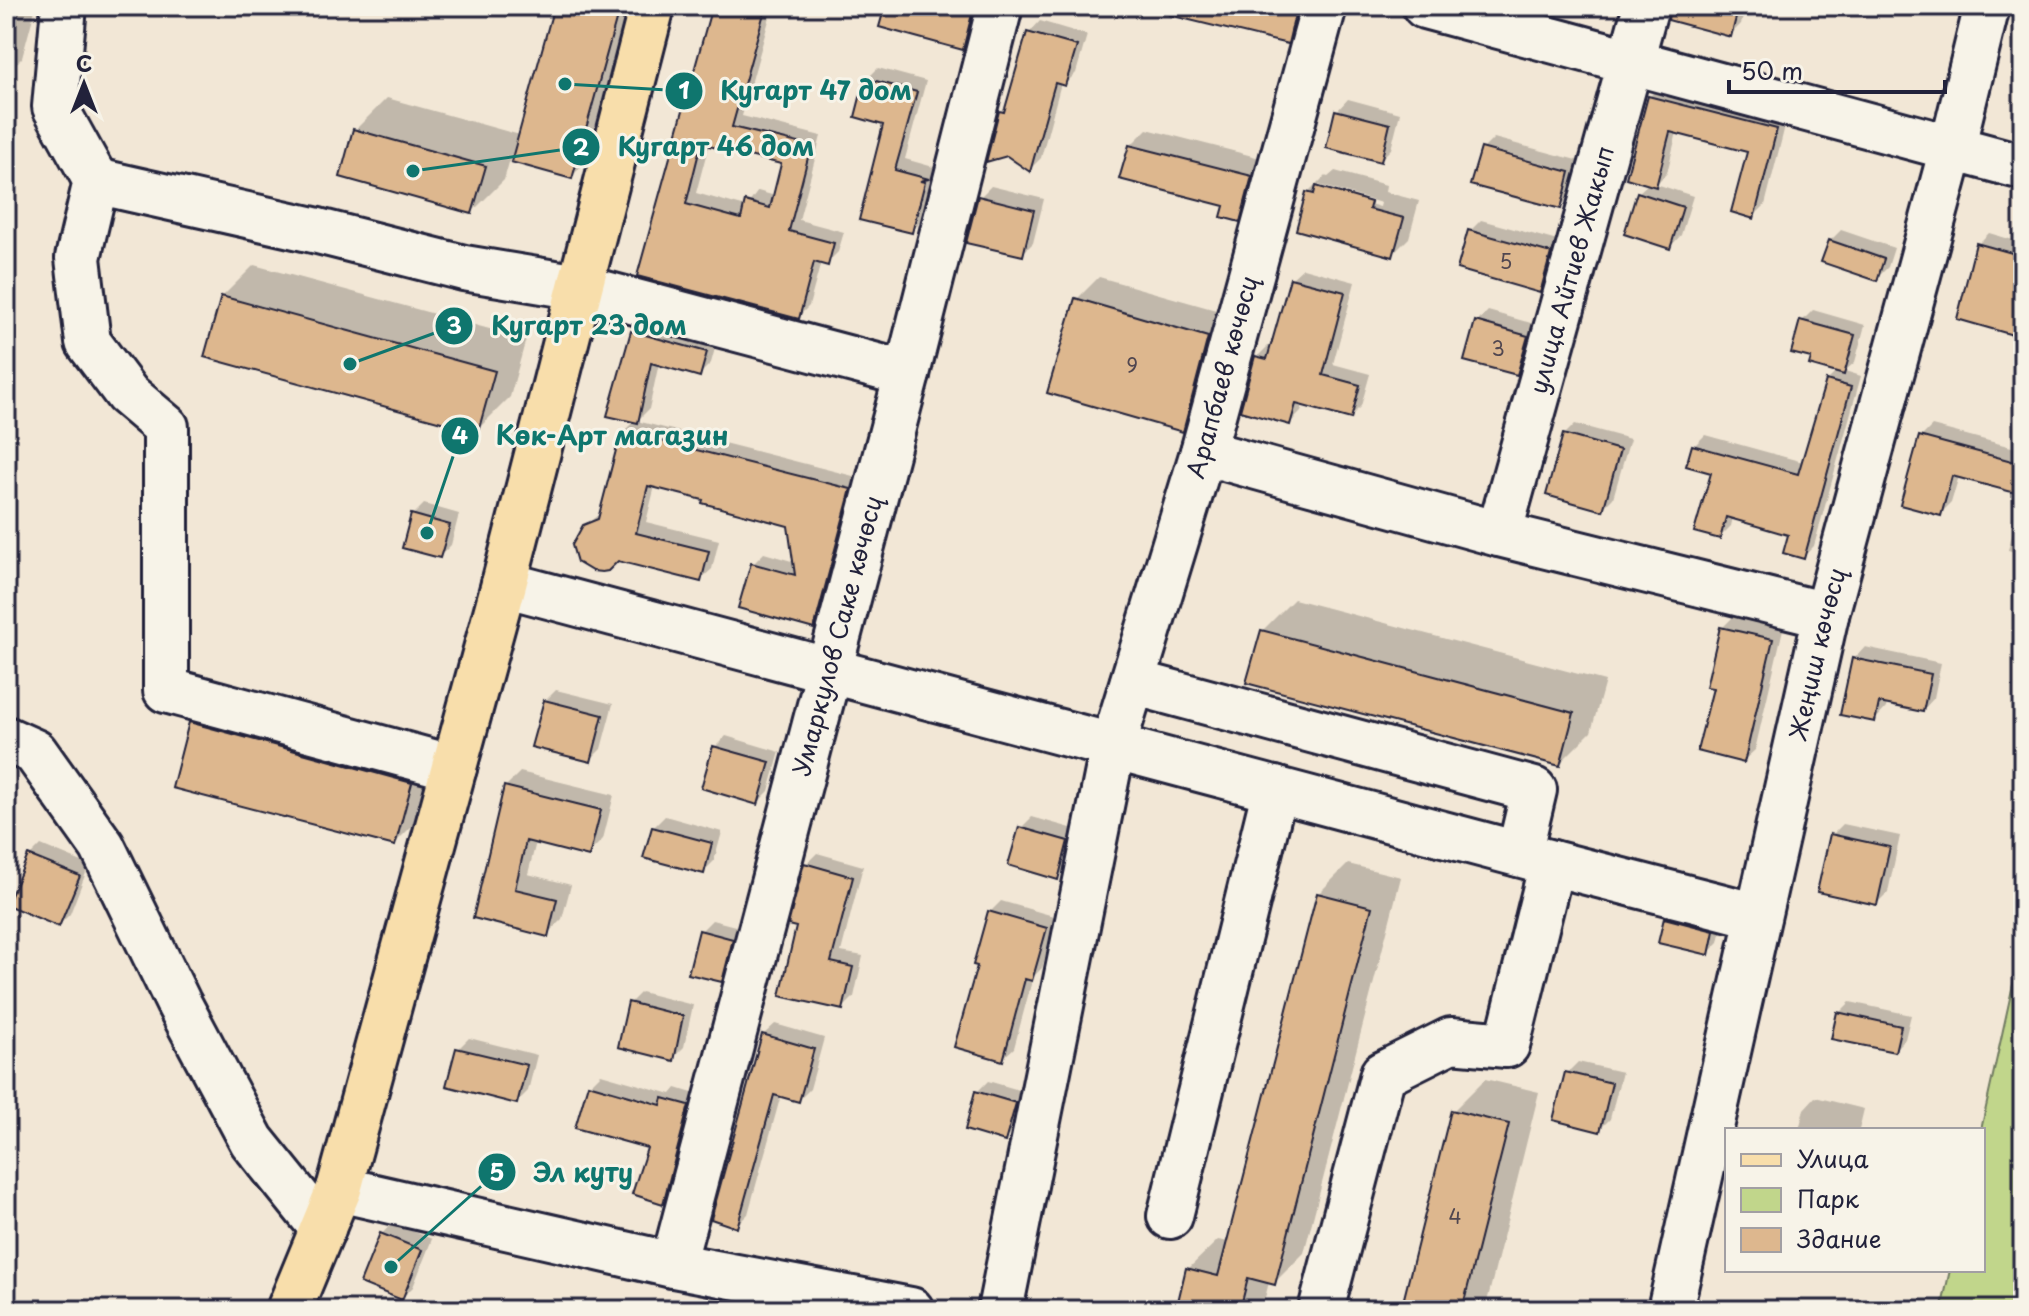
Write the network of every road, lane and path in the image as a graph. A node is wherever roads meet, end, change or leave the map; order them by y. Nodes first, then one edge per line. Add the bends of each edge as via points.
1 (64, 6) edge
2 (652, 6) edge
3 (1000, 6) edge
4 (1324, 6) edge
5 (1425, 6) edge
6 (1646, 6) edge
7 (1987, 6) edge
8 (1630, 62) junction
9 (1952, 149) junction
10 (2023, 167) edge
11 (96, 181) junction
12 (579, 287) junction
13 (907, 374) junction
14 (1203, 452) junction
15 (1499, 534) junction
16 (504, 584) junction
17 (1826, 615) junction
18 (830, 671) junction
19 (1133, 682) junction
20 (1195, 700) junction
21 (6, 739) edge
22 (1113, 746) junction
23 (1177, 763) junction
24 (454, 768) junction
25 (1275, 789) junction
26 (1535, 859) junction
27 (1758, 916) junction
28 (339, 1189) junction
29 (1170, 1216) dead end
30 (323, 1229) junction
31 (673, 1265) junction
32 (297, 1307) edge
33 (911, 1310) edge
34 (1000, 1310) edge
35 (1321, 1310) edge
36 (1670, 1310) edge

1 - 11 street via 55,107
2 - 12 main road
3 - 13 street, Умаркулов Саке көчөсү
4 - 14 street, Арапбаев көчөсү
5 - 8 street
6 - 8 street, улица Айтиев Жакып
7 - 9 street, Жеңиш көчөсү
8 - 9 street
8 - 15 street, улица Айтиев Жакып
9 - 10 street
9 - 17 street, Жеңиш көчөсү
11 - 12 street via 464,268
11 - 24 street via 78,258 88,342 127,394 166,427 166,690
12 - 13 street
12 - 16 main road
13 - 18 street, Умаркулов Саке көчөсү
14 - 15 street
14 - 19 street, Арапбаев көчөсү
15 - 17 street
16 - 18 street
16 - 24 main road
17 - 27 street, Жеңиш көчөсү
18 - 22 street
18 - 31 street, Умаркулов Саке көчөсү
19 - 20 street
19 - 22 street, Арапбаев көчөсү
20 - 23 street
20 - 26 street via 1534,790
21 - 30 street via 35,752 102,846 252,1141
22 - 23 street
22 - 34 street, Арапбаев көчөсү
23 - 25 street
24 - 28 main road
25 - 26 street
25 - 29 street
26 - 27 street
26 - 35 street via 1507,1045 1451,1040 1383,1074
27 - 36 street, Жеңиш көчөсү
28 - 30 main road
28 - 31 street
30 - 32 main road
31 - 33 street

